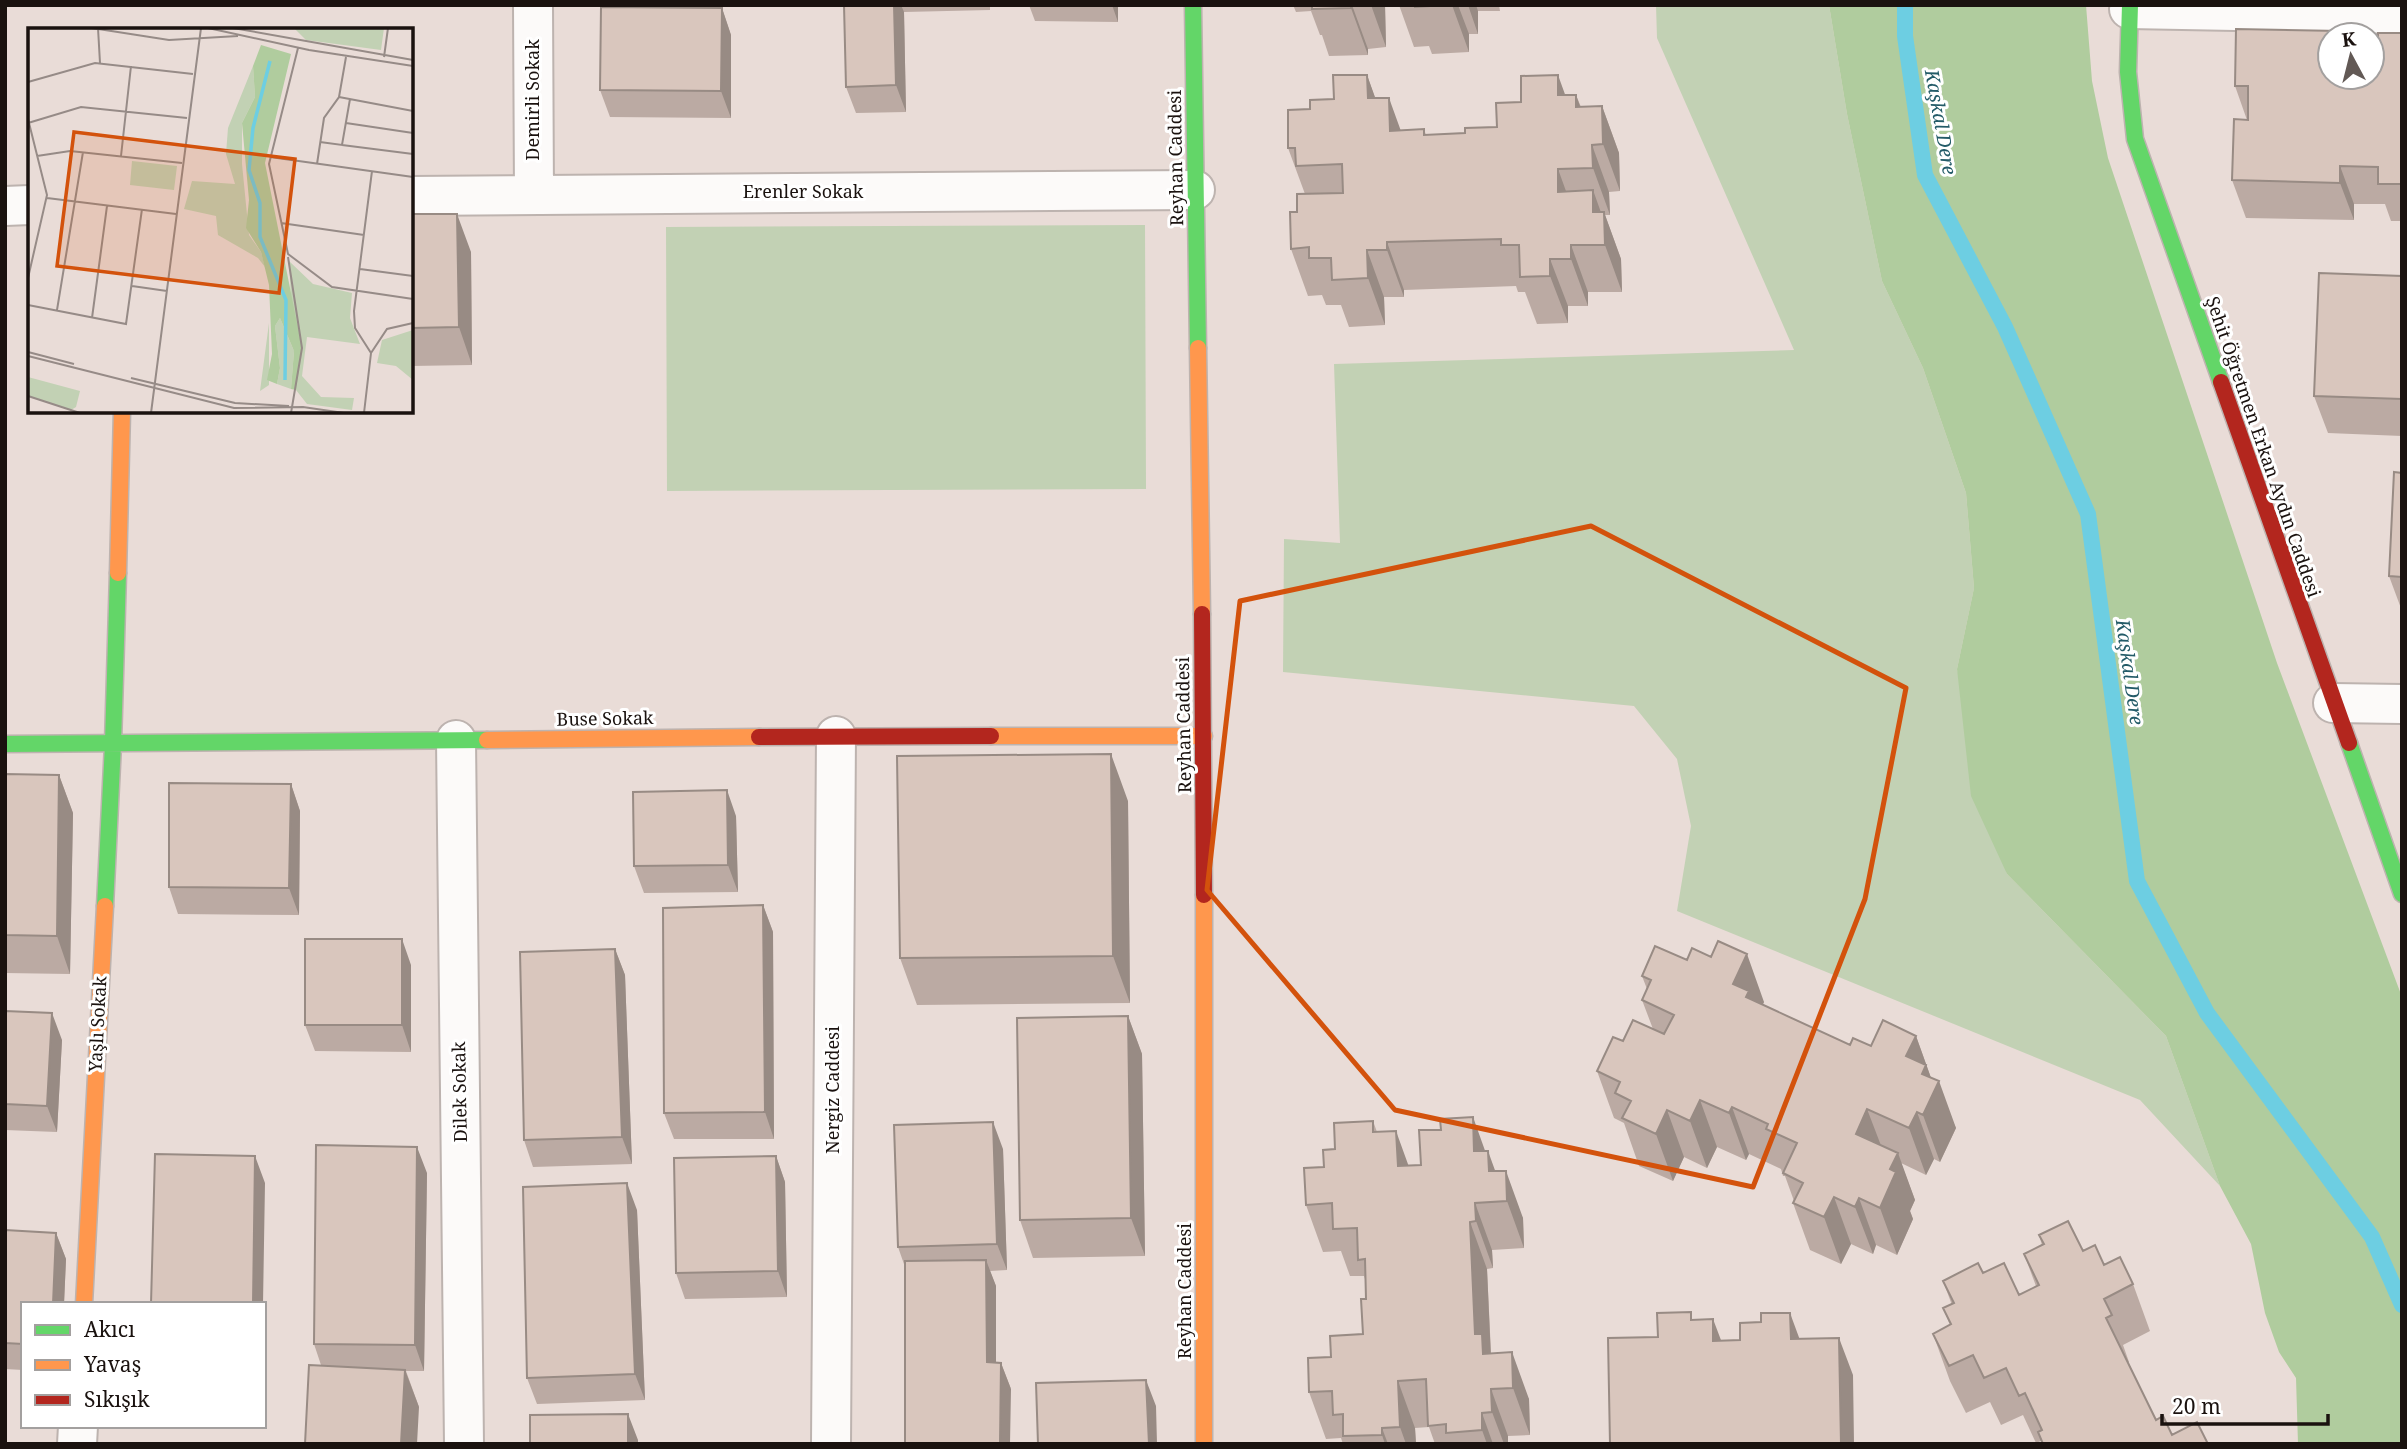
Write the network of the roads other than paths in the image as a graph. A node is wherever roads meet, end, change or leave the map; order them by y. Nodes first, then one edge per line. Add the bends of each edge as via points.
1 (533, 5) edge
2 (1193, 5) edge
3 (2130, 7) edge
4 (2402, 14) edge
5 (1195, 190) junction
6 (534, 195) junction
7 (413, 196) edge
8 (28, 205) edge
9 (5, 206) edge
10 (122, 413) edge
11 (2333, 703) junction
12 (2402, 704) edge
13 (836, 736) junction
14 (1204, 736) junction
15 (456, 740) junction
16 (5, 744) edge
17 (113, 744) junction
18 (2402, 894) edge
19 (84, 1302) edge
20 (464, 1444) edge
21 (831, 1444) edge
22 (1205, 1444) edge

1 - 6 street, Demirli Sokak
2 - 5 street, Reyhan Caddesi
3 - 4 street
3 - 11 street, Şehit Öğretmen Erkan Aydın Caddesi via 2126,48 2135,139
5 - 6 street, Erenler Sokak
5 - 14 street, Reyhan Caddesi
6 - 7 street, Erenler Sokak
8 - 9 street
10 - 17 street, Yaşlı Sokak
11 - 12 street
11 - 18 street, Şehit Öğretmen Erkan Aydın Caddesi
13 - 14 street, Buse Sokak
13 - 15 street, Buse Sokak
13 - 21 street, Nergiz Caddesi
14 - 22 street, Reyhan Caddesi
15 - 17 street, Buse Sokak
15 - 20 street, Dilek Sokak
16 - 17 street, Buse Sokak
17 - 19 street, Yaşlı Sokak

